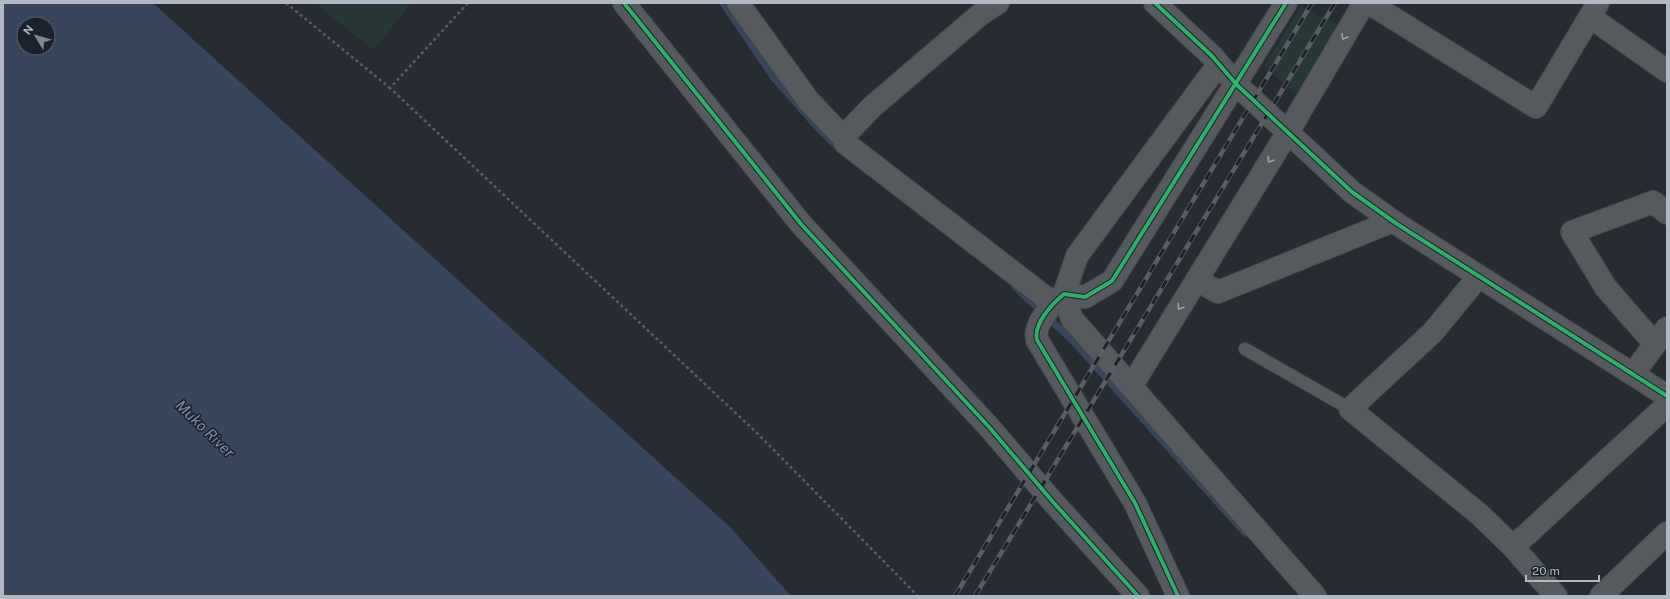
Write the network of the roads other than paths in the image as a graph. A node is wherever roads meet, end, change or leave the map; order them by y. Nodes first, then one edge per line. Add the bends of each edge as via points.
1 (624, 3) edge
2 (738, 3) edge
3 (998, 3) edge
4 (1155, 3) edge
5 (1286, 3) edge
6 (1364, 3) edge
7 (1369, 3) edge
8 (1594, 10) edge
9 (1218, 65) junction
10 (1667, 71) edge
11 (1236, 84) junction
12 (1288, 132) junction
13 (843, 137) junction
14 (1667, 213) edge
15 (1393, 221) junction
16 (1479, 276) junction
17 (1197, 280) junction
18 (1052, 307) junction
19 (1661, 336) edge
20 (1245, 349) dead end
21 (1632, 374) junction
22 (1132, 385) junction
23 (1667, 396) edge
24 (1667, 405) edge
25 (1350, 409) junction
26 (1667, 533) edge
27 (1512, 547) junction
28 (1138, 596) edge
29 (1178, 596) edge
30 (1315, 596) edge
31 (1556, 596) edge
32 (1601, 596) edge

1 - 28 street via 801,224 990,427 1053,502
2 - 13 street via 808,100
3 - 13 street via 982,13 873,106
4 - 9 street via 1212,56
5 - 11 street
6 -> 12 street
7 - 8 street via 1536,107
8 - 10 street
9 - 11 street
9 - 18 street via 1077,256
11 - 12 street
11 - 18 street via 1112,281 1085,297
12 - 15 street via 1352,192
12 -> 17 street
13 - 18 street via 845,143
14 - 19 street via 1653,202 1572,232 1606,288
15 - 16 street
15 - 17 street via 1218,292
16 - 21 street
16 - 25 street via 1433,332
17 -> 22 street
18 - 22 street via 1072,319
18 - 29 street via 1036,335 1037,340 1135,502
19 - 21 street
20 - 25 lane
21 - 23 street
22 - 30 street
24 - 27 street
25 - 27 street via 1479,514
26 - 32 street
27 - 31 street

